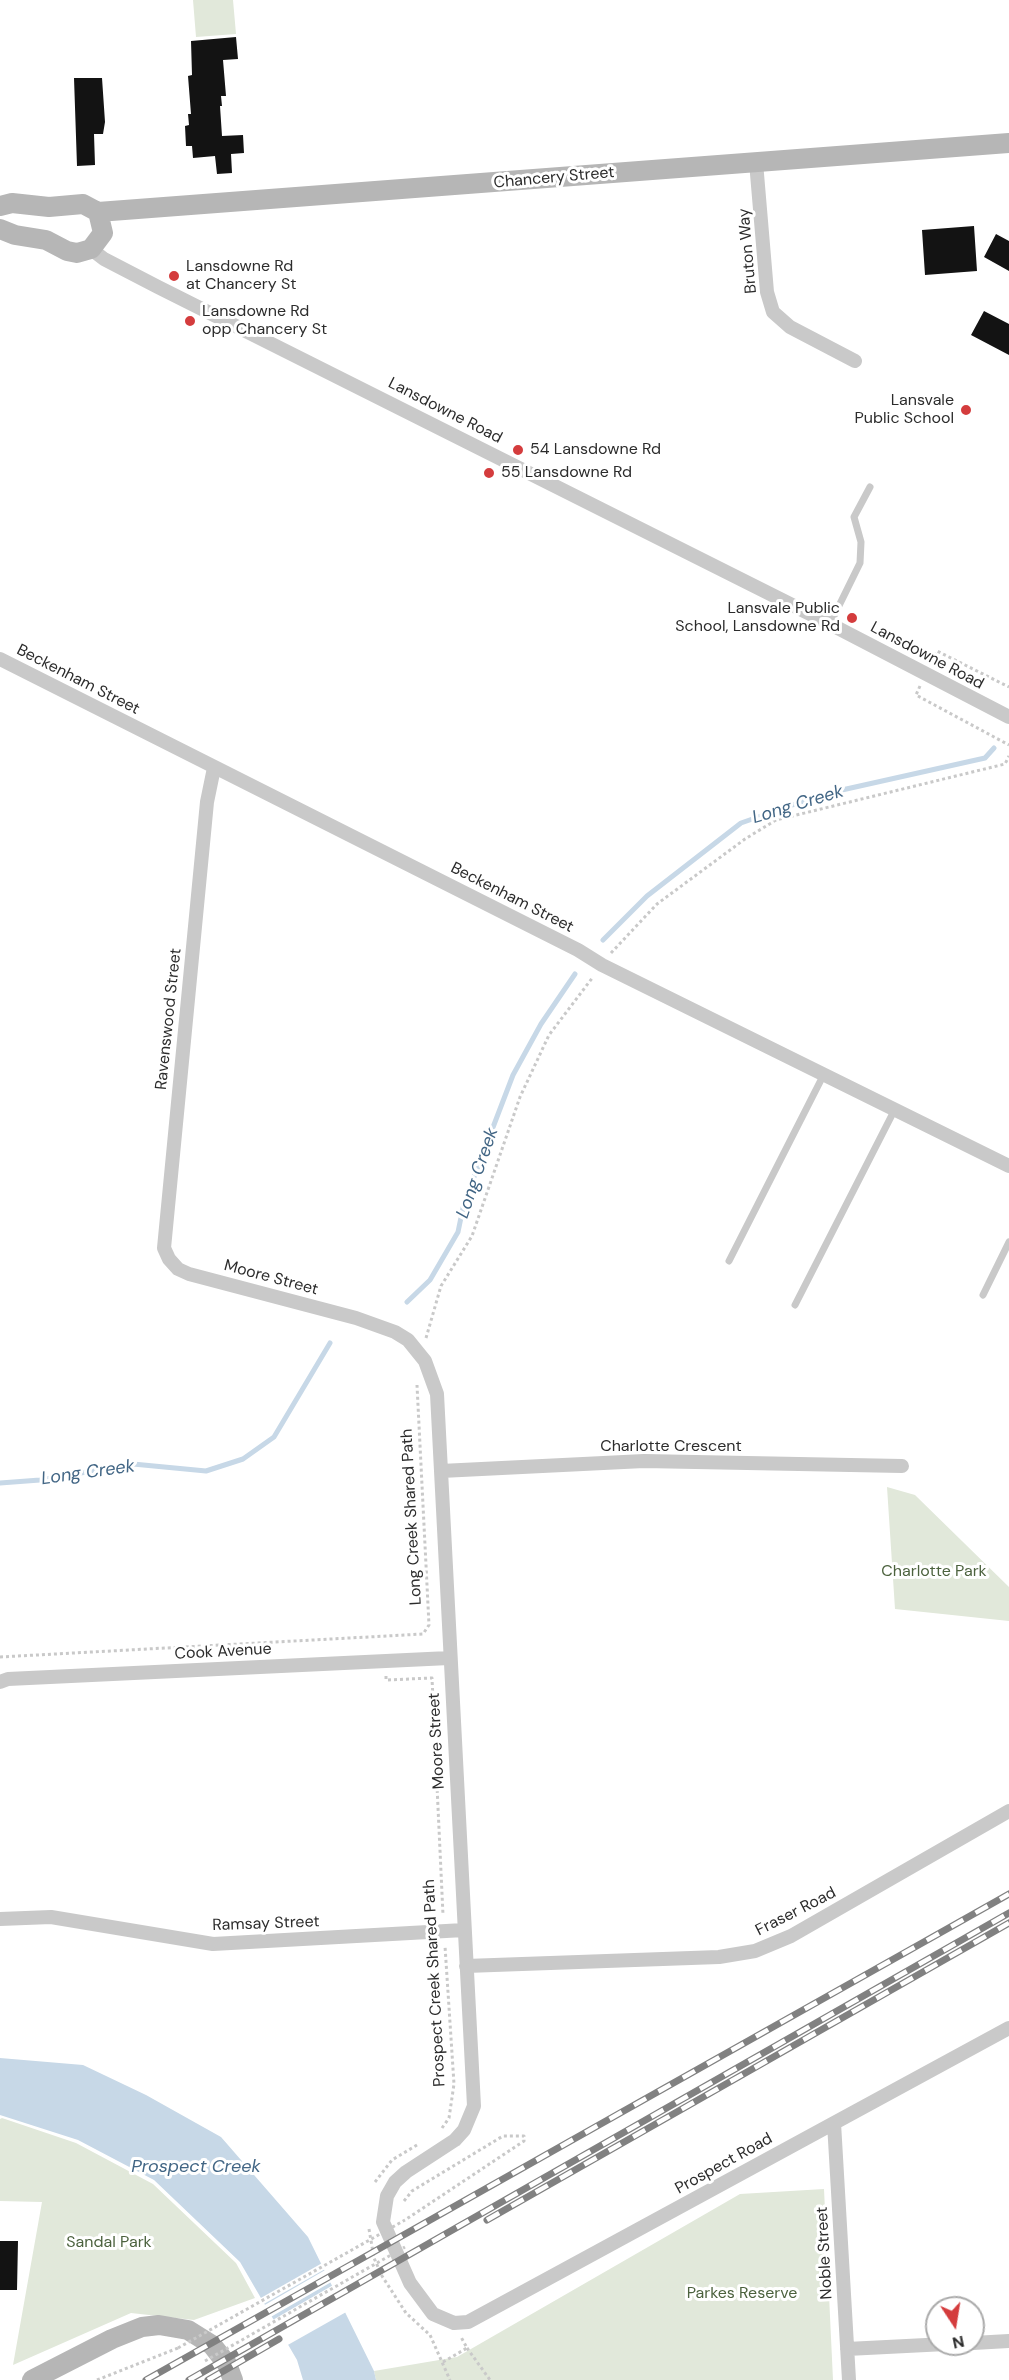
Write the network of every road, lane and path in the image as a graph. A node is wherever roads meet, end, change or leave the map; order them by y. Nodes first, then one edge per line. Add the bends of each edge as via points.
1 (1009, 143) edge
2 (756, 162) junction
3 (0, 207) edge
4 (98, 212) junction
5 (1, 233) edge
6 (91, 249) junction
7 (855, 361) dead end
8 (870, 487) dead end
9 (830, 624) junction
10 (937, 651) dead end
11 (0, 659) edge
12 (1009, 687) edge
13 (916, 695) dead end
14 (1009, 717) edge
15 (1009, 745) edge
16 (1009, 756) edge
17 (214, 768) junction
18 (618, 945) dead end
19 (591, 979) dead end
20 (824, 1073) junction
21 (895, 1109) junction
22 (1009, 1166) edge
23 (1009, 1242) edge
24 (729, 1262) dead end
25 (178, 1269) joint
26 (983, 1295) dead end
27 (795, 1305) dead end
28 (426, 1337) dead end
29 (416, 1383) dead end
30 (902, 1466) dead end
31 (441, 1471) junction
32 (0, 1657) edge
33 (449, 1658) junction
34 (386, 1680) dead end
35 (0, 1682) edge
36 (1009, 1811) edge
37 (0, 1919) edge
38 (464, 1930) junction
39 (444, 1932) junction
40 (466, 1966) junction
41 (1009, 2028) edge
42 (834, 2123) junction
43 (434, 2135) dead end
44 (425, 2140) dead end
45 (372, 2188) dead end
46 (376, 2223) junction
47 (405, 2247) dead end
48 (454, 2323) junction
49 (1009, 2341) edge
50 (985, 2342) edge
51 (925, 2345) edge
52 (467, 2348) junction
53 (847, 2349) junction
54 (205, 2361) dead end
55 (443, 2362) junction
56 (32, 2380) edge
57 (97, 2380) edge
58 (233, 2380) edge
59 (450, 2380) edge
60 (490, 2380) edge
61 (849, 2380) edge

1 - 2 main road, Chancery Street
2 - 4 main road, Chancery Street
2 - 7 street, Bruton Way via 767,292 773,312 790,327
3 - 4 main road, Chancery Street via 12,203 49,207 83,204
4 - 6 main road via 102,233
5 - 6 main road via 46,240 72,252
6 - 9 street, Lansdowne Road via 158,287
8 - 9 lane via 854,517 861,542 860,563
9 - 14 street, Lansdowne Road
10 - 12 path
11 - 17 street, Beckenham Street
13 - 15 path
16 - 18 path via 1005,764 776,820 657,904
17 - 20 street, Beckenham Street
17 - 25 street, Ravenswood Street via 207,802 164,1233 166,1253
19 - 28 path via 549,1035 520,1097 472,1236 441,1286
20 - 21 street, Beckenham Street
20 - 24 lane
21 - 22 street, Beckenham Street
21 - 27 lane
23 - 26 lane
25 - 31 street, Moore Street via 375,1324 408,1340 425,1361 437,1394
29 - 32 path, Long Creek Shared Path via 429,1625 423,1634
30 - 31 street, Charlotte Crescent via 644,1461
31 - 33 street, Moore Street
33 - 35 street, Cook Avenue
33 - 38 street, Moore Street
34 - 39 path, Prospect Creek Shared Path via 432,1677
36 - 40 street, Fraser Road via 790,1936 754,1951 719,1957
37 - 39 street, Ramsay Street via 51,1917 213,1944
38 - 39 street, Ramsay Street
38 - 40 street, Moore Street
39 - 43 path, Prospect Creek Shared Path via 454,2084 449,2118
40 - 46 street, Moore Street via 471,2118 455,2140 395,2182
41 - 42 street, Prospect Road
42 - 48 street, Prospect Road via 491,2312 468,2322
42 - 53 street, Noble Street
44 - 45 path via 392,2160
46 - 48 street via 423,2304 433,2314
46 - 55 path via 372,2247 382,2276 406,2313 430,2335
46 - 57 path, bridge via 397,2216 411,2191 503,2136 524,2136 524,2141 405,2220 178,2348
47 - 54 path, bridge
48 - 52 path
49 - 50 street
51 - 53 street
52 - 55 path
52 - 60 path
53 - 61 street, Noble Street
55 - 59 path
56 - 58 main road via 112,2339 159,2325 188,2330 212,2344

